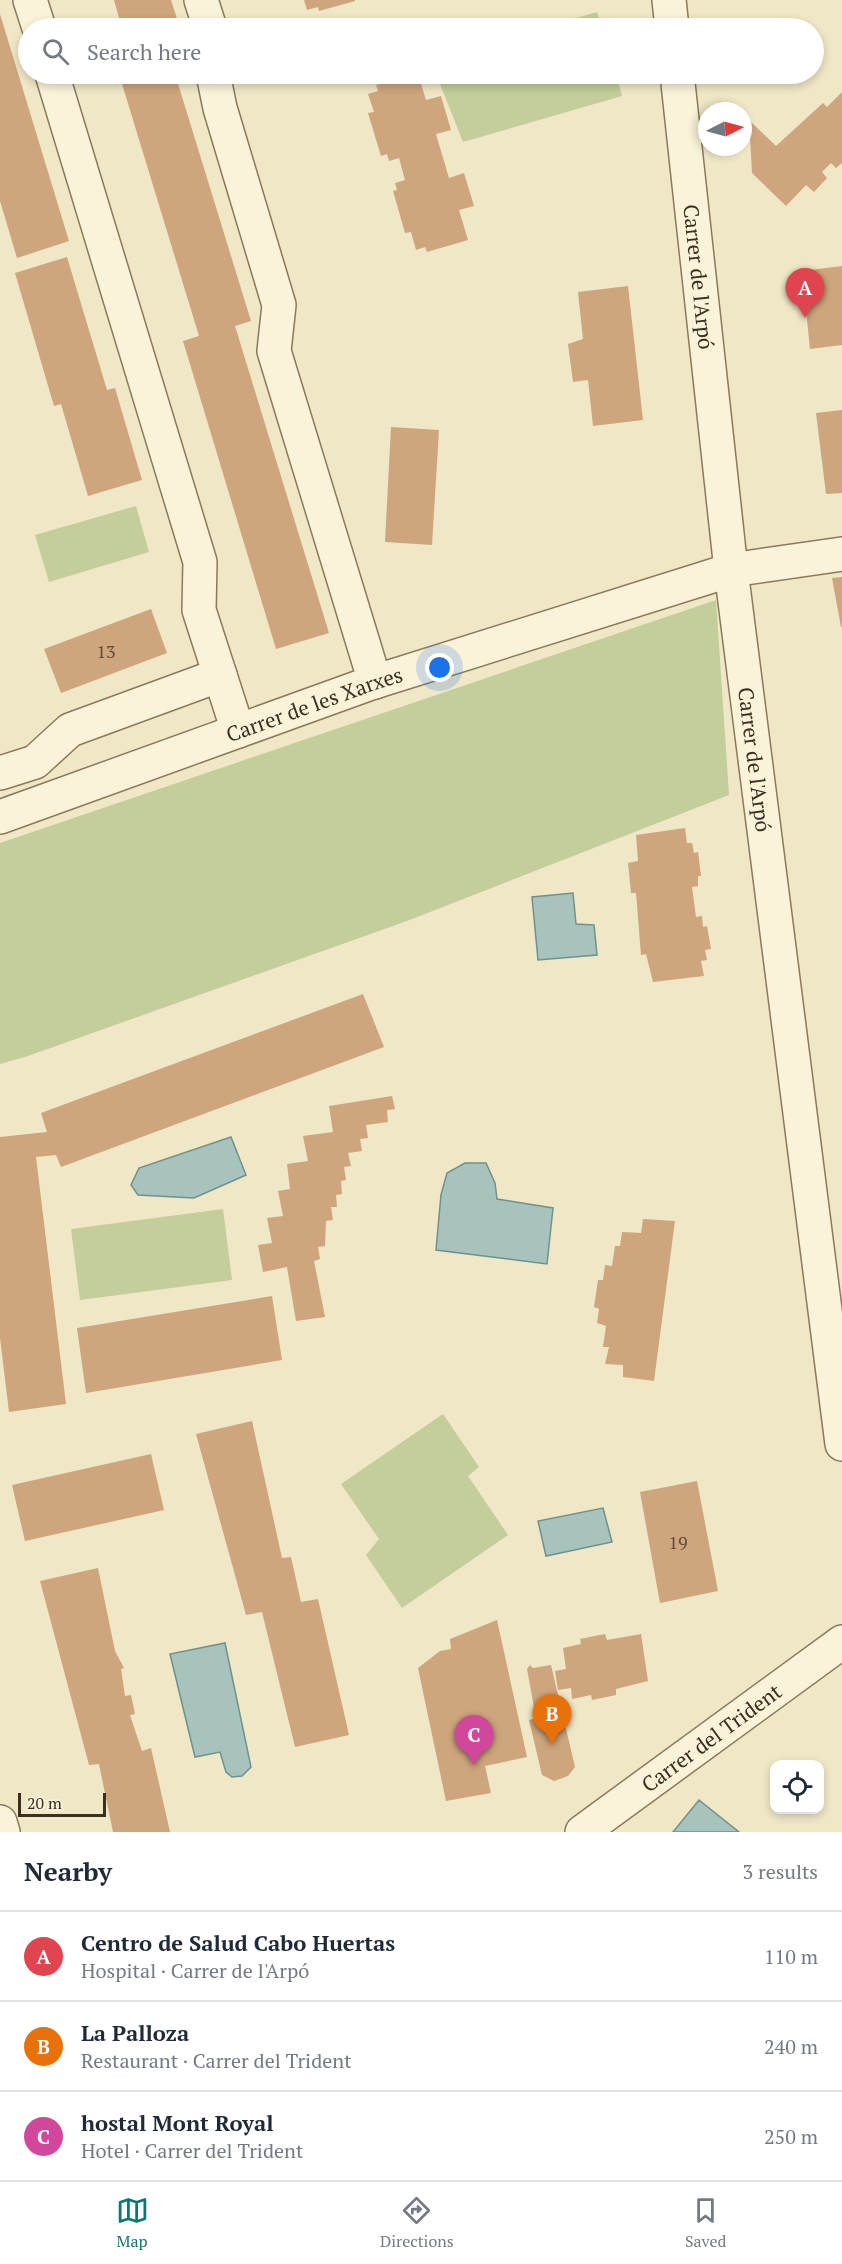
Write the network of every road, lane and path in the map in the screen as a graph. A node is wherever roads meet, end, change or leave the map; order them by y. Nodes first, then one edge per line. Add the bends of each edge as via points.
1 (30, 0) edge
2 (201, 0) edge
3 (669, 0) edge
4 (36, 18) edge
5 (207, 18) edge
6 (671, 18) edge
7 (55, 84) edge
8 (215, 84) edge
9 (678, 84) edge
10 (842, 554) edge
11 (731, 570) junction
12 (220, 675) junction
13 (375, 682) junction
14 (238, 731) junction
15 (0, 774) edge
16 (0, 818) edge
17 (842, 1444) edge
18 (842, 1642) edge
19 (0, 1822) edge
20 (3, 1832) edge
21 (582, 1832) edge

1 - 4 street
2 - 5 street
3 - 6 street
7 - 12 street via 200,562 199,610
8 - 13 street via 279,305 274,351
9 - 11 street, Carrer de l'Arpó
10 - 11 street, Carrer de les Xarxes
11 - 13 street, Carrer de les Xarxes
11 - 17 street, Carrer de l'Arpó
12 - 14 street
12 - 15 street via 70,730 35,762
13 - 14 street, Carrer de les Xarxes
14 - 16 street, Carrer de les Xarxes
18 - 21 street, Carrer del Trident
19 - 20 street

